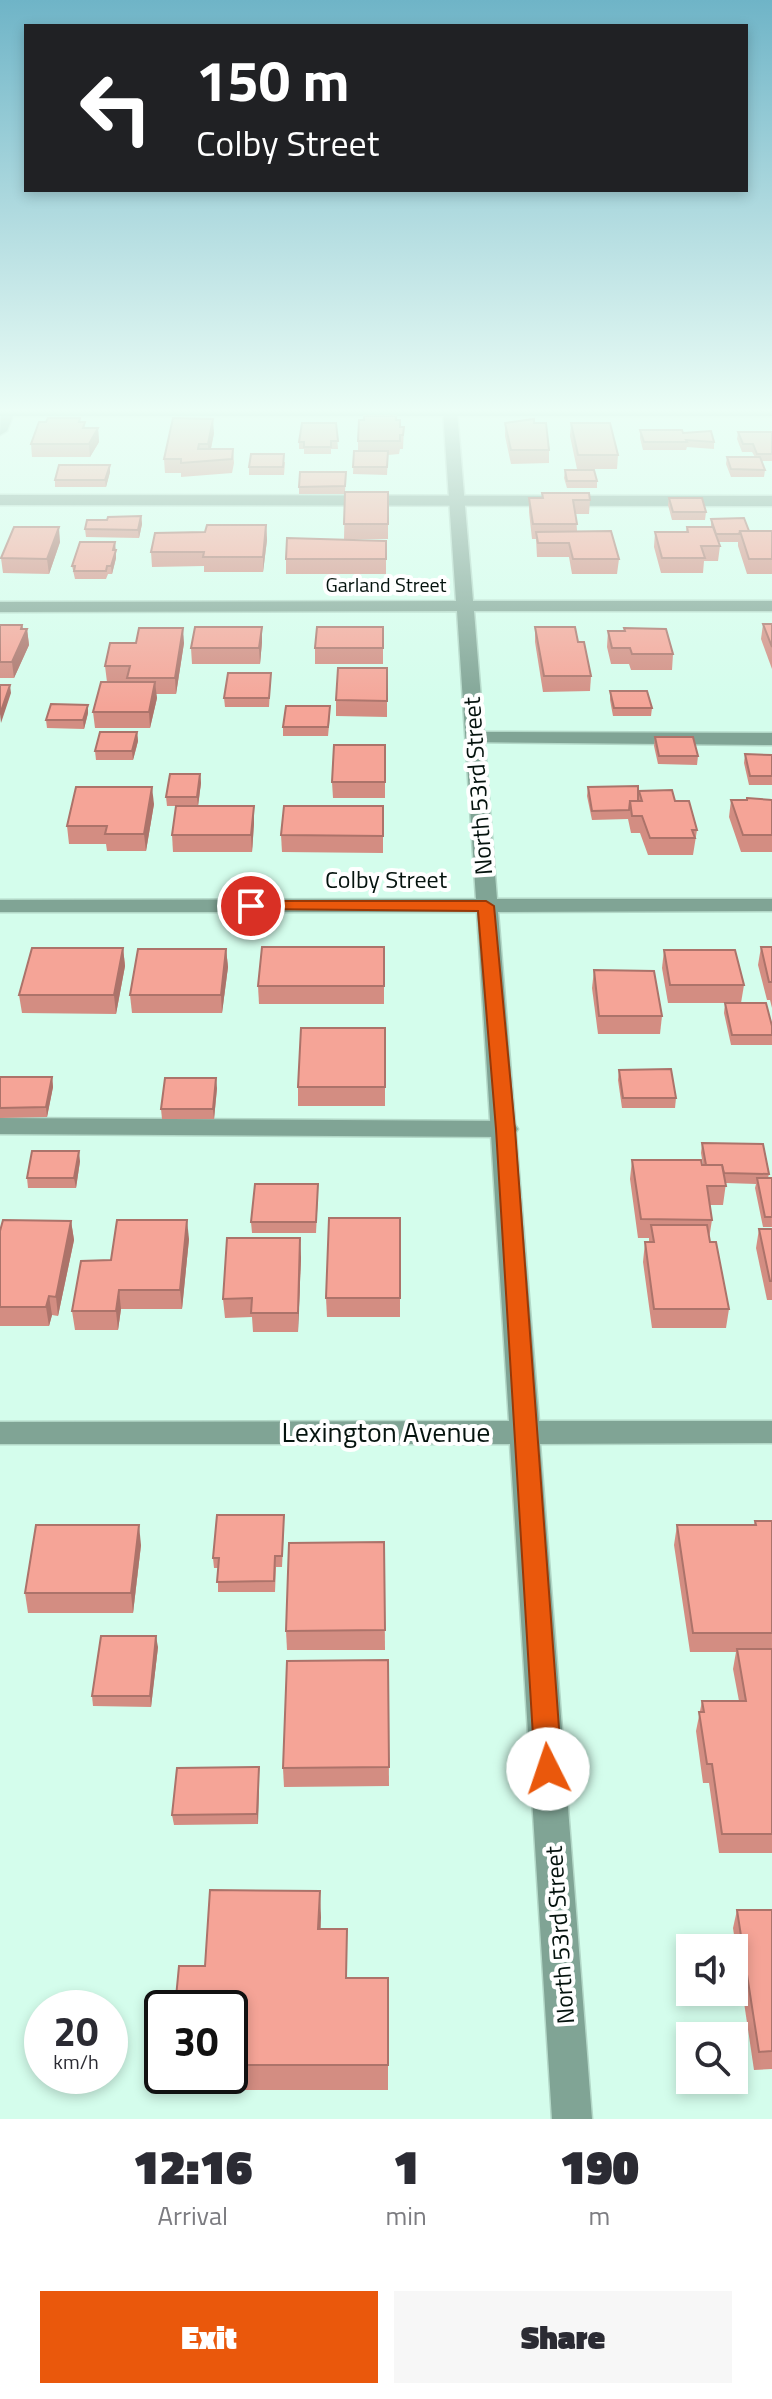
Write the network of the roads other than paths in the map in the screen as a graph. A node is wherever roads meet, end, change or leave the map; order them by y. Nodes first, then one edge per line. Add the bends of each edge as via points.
1 (458, 510) edge
2 (772, 606) edge
3 (0, 607) edge
4 (465, 607) junction
5 (475, 738) junction
6 (772, 739) edge
7 (772, 905) edge
8 (0, 906) edge
9 (486, 906) junction
10 (0, 1126) edge
11 (505, 1129) junction
12 (525, 1432) junction
13 (772, 1432) edge
14 (0, 1433) edge
15 (572, 2119) edge

1 - 4 street, North 53rd Street
2 - 4 street, Garland Street
3 - 4 street, Garland Street
4 - 5 street, North 53rd Street
5 - 6 street
5 - 9 street, North 53rd Street
7 - 9 street, Colby Street
8 - 9 street, Colby Street
9 - 11 street, North 53rd Street
10 - 11 street
11 - 12 street, North 53rd Street
12 - 13 street, Lexington Avenue
12 - 14 street, Lexington Avenue
12 - 15 street, North 53rd Street

